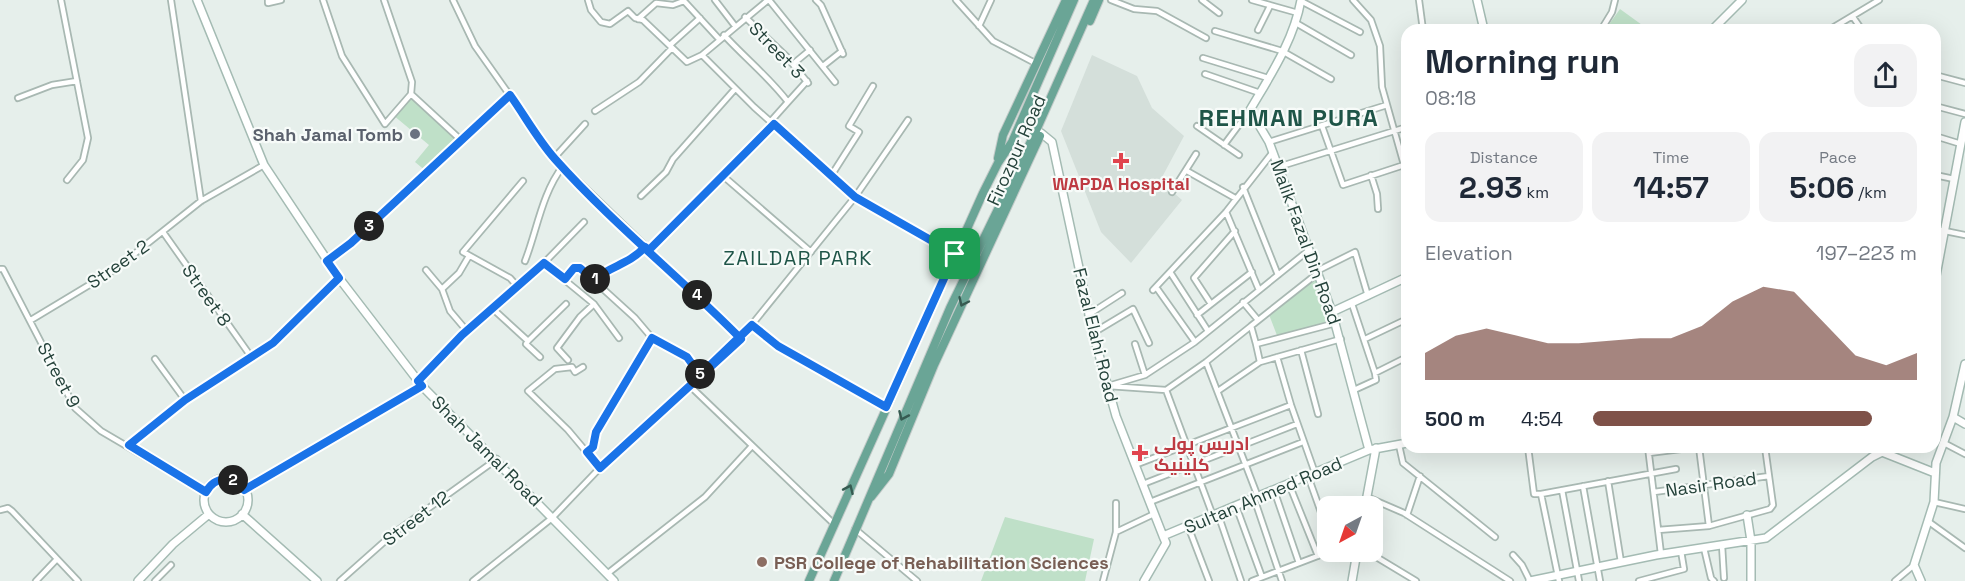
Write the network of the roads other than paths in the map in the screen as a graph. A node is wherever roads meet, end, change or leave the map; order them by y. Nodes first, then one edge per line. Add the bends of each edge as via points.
1 (61, 0) edge
2 (171, 0) edge
3 (197, 0) edge
4 (281, 0) edge
5 (323, 0) edge
6 (384, 0) edge
7 (453, 0) edge
8 (588, 0) edge
9 (650, 0) edge
10 (715, 0) edge
11 (769, 0) edge
12 (816, 0) edge
13 (956, 0) edge
14 (991, 0) edge
15 (1066, 0) edge
16 (1074, 0) edge
17 (1094, 0) edge
18 (1100, 0) edge
19 (1111, 0) edge
20 (1202, 0) edge
21 (1252, 0) edge
22 (1301, 0) edge
23 (1353, 0) edge
24 (1419, 0) edge
25 (1478, 0) edge
26 (1615, 0) edge
27 (1742, 0) edge
28 (1879, 0) edge
29 (268, 1) edge
30 (654, 5) junction
31 (1270, 6) junction
32 (1219, 13) dead end
33 (1298, 13) junction
34 (745, 17) junction
35 (1853, 17) junction
36 (700, 18) junction
37 (638, 19) junction
38 (1296, 23) junction
39 (1422, 24) edge
40 (1483, 24) edge
41 (1605, 24) edge
42 (1721, 24) edge
43 (1840, 24) edge
44 (1858, 24) edge
45 (735, 26) junction
46 (979, 26) junction
47 (1258, 30) dead end
48 (1215, 31) dead end
49 (1360, 32) dead end
50 (724, 35) junction
51 (1206, 38) dead end
52 (719, 39) junction
53 (671, 47) junction
54 (810, 50) junction
55 (1282, 51) junction
56 (702, 55) junction
57 (1351, 55) dead end
58 (1203, 58) dead end
59 (793, 64) junction
60 (1038, 64) junction
61 (823, 66) junction
62 (1205, 74) dead end
63 (1941, 77) edge
64 (1268, 78) junction
65 (1331, 79) dead end
66 (77, 81) junction
67 (835, 82) dead end
68 (1965, 83) edge
69 (873, 86) dead end
70 (735, 89) junction
71 (1260, 93) junction
72 (411, 94) junction
73 (510, 95) junction
74 (18, 98) dead end
75 (788, 102) junction
76 (1387, 105) junction
77 (1941, 108) edge
78 (1250, 110) junction
79 (595, 111) dead end
80 (1965, 114) edge
81 (908, 120) dead end
82 (1965, 122) edge
83 (772, 123) junction
84 (585, 124) dead end
85 (1197, 126) dead end
86 (1322, 126) junction
87 (1401, 129) edge
88 (1393, 131) junction
89 (1041, 133) junction
90 (1941, 138) edge
91 (462, 141) junction
92 (1269, 142) junction
93 (1961, 144) junction
94 (1224, 145) junction
95 (1330, 151) junction
96 (1273, 152) junction
97 (1401, 153) edge
98 (1196, 154) dead end
99 (1239, 155) dead end
100 (554, 158) junction
101 (998, 163) junction
102 (264, 165) junction
103 (1401, 165) edge
104 (562, 166) junction
105 (1278, 167) junction
106 (1187, 171) junction
107 (722, 175) junction
108 (1371, 175) junction
109 (831, 176) junction
110 (1941, 176) edge
111 (1954, 179) junction
112 (67, 180) dead end
113 (523, 181) dead end
114 (1243, 187) junction
115 (1172, 192) dead end
116 (640, 196) dead end
117 (855, 197) junction
118 (1235, 198) junction
119 (201, 201) junction
120 (1378, 209) dead end
121 (1226, 212) junction
122 (584, 222) dead end
123 (1941, 230) edge
124 (1946, 230) junction
125 (1235, 231) junction
126 (163, 232) junction
127 (1965, 235) edge
128 (647, 248) junction
129 (1309, 250) junction
130 (811, 252) junction
131 (1941, 253) edge
132 (955, 254) junction
133 (469, 256) junction
134 (327, 261) junction
135 (525, 261) dead end
136 (544, 263) junction
137 (2, 269) edge
138 (426, 270) dead end
139 (1170, 272) junction
140 (1252, 272) junction
141 (1318, 272) junction
142 (1278, 275) junction
143 (339, 278) junction
144 (565, 279) junction
145 (594, 280) junction
146 (1401, 280) edge
147 (518, 287) junction
148 (442, 290) junction
149 (1259, 290) junction
150 (1122, 293) dead end
151 (1368, 296) junction
152 (1244, 302) junction
153 (567, 304) dead end
154 (594, 304) junction
155 (1211, 304) junction
156 (1352, 304) junction
157 (493, 309) junction
158 (1332, 312) junction
159 (1088, 315) junction
160 (1197, 315) junction
161 (31, 320) junction
162 (1258, 320) junction
163 (1336, 322) junction
164 (1401, 322) edge
165 (752, 325) junction
166 (1251, 326) junction
167 (467, 331) junction
168 (1208, 331) junction
169 (1093, 333) junction
170 (619, 338) dead end
171 (652, 338) junction
172 (741, 339) junction
173 (1341, 339) junction
174 (1365, 339) junction
175 (528, 341) junction
176 (1195, 342) junction
177 (1149, 343) dead end
178 (1256, 344) junction
179 (1135, 345) dead end
180 (1301, 350) junction
181 (540, 357) dead end
182 (1277, 357) junction
183 (252, 358) junction
184 (155, 359) dead end
185 (568, 360) dead end
186 (1401, 360) edge
187 (1206, 362) junction
188 (1260, 362) junction
189 (1965, 364) edge
190 (583, 367) dead end
191 (1375, 373) junction
192 (700, 375) junction
193 (1145, 375) junction
194 (420, 384) junction
195 (689, 385) junction
196 (1108, 386) junction
197 (1166, 390) junction
198 (1354, 390) junction
199 (1218, 391) junction
200 (1962, 392) edge
201 (185, 400) junction
202 (1290, 405) junction
203 (886, 407) junction
204 (1318, 414) dead end
205 (1953, 417) junction
206 (1297, 424) junction
207 (1965, 424) edge
208 (1232, 427) junction
209 (1303, 442) junction
210 (1401, 444) edge
211 (1944, 444) junction
212 (129, 445) junction
213 (1187, 445) junction
214 (752, 446) junction
215 (1239, 447) junction
216 (1373, 449) junction
217 (587, 452) junction
218 (1403, 453) edge
219 (1529, 453) edge
220 (1649, 453) edge
221 (1699, 453) edge
222 (1766, 453) edge
223 (1880, 453) edge
224 (1885, 453) edge
225 (1965, 454) edge
226 (497, 459) junction
227 (1194, 464) junction
228 (1245, 464) junction
229 (1136, 465) junction
230 (600, 468) junction
231 (1676, 469) dead end
232 (1315, 472) junction
233 (1652, 473) junction
234 (1935, 473) junction
235 (1308, 476) junction
236 (1420, 476) junction
237 (1769, 476) junction
238 (1608, 481) junction
239 (1200, 482) junction
240 (1143, 484) junction
241 (1289, 484) junction
242 (1704, 485) junction
243 (1583, 486) junction
244 (244, 490) junction
245 (1274, 490) junction
246 (1562, 490) junction
247 (206, 492) junction
248 (1654, 492) junction
249 (1541, 494) junction
250 (1367, 496) edge
251 (1256, 498) junction
252 (1317, 501) edge
253 (1150, 502) junction
254 (1934, 502) junction
255 (1116, 503) dead end
256 (865, 504) junction
257 (1383, 504) edge
258 (1236, 506) junction
259 (1965, 509) edge
260 (0, 510) edge
261 (209, 514) junction
262 (242, 514) junction
263 (1154, 514) junction
264 (1215, 515) junction
265 (1407, 515) junction
266 (1747, 515) junction
267 (552, 518) junction
268 (1929, 522) junction
269 (834, 524) junction
270 (1188, 526) junction
271 (1709, 526) junction
272 (855, 529) junction
273 (1658, 530) junction
274 (1116, 532) junction
275 (1163, 537) junction
276 (1495, 537) dead end
277 (1751, 541) junction
278 (1722, 545) junction
279 (1704, 548) junction
280 (1965, 548) edge
281 (1681, 551) junction
282 (1317, 554) edge
283 (1661, 554) junction
284 (1513, 555) dead end
285 (1317, 556) edge
286 (57, 559) junction
287 (1383, 561) edge
288 (1355, 562) edge
289 (1621, 562) junction
290 (1299, 563) junction
291 (171, 565) dead end
292 (1914, 565) junction
293 (1598, 566) junction
294 (1279, 571) junction
295 (1577, 571) junction
296 (607, 574) junction
297 (1262, 577) junction
298 (1558, 578) edge
299 (1724, 578) dead end
300 (36, 581) edge
301 (78, 581) edge
302 (138, 581) edge
303 (155, 581) edge
304 (317, 581) edge
305 (340, 581) edge
306 (473, 581) edge
307 (614, 581) edge
308 (810, 581) edge
309 (834, 581) edge
310 (917, 581) edge
311 (1103, 581) edge
312 (1144, 581) edge
313 (1209, 581) edge
314 (1240, 581) edge
315 (1252, 581) edge
316 (1282, 581) edge
317 (1352, 581) edge
318 (1416, 581) edge
319 (1510, 581) edge
320 (1530, 581) edge
321 (1579, 581) edge
322 (1600, 581) edge
323 (1639, 581) edge
324 (1714, 581) edge
325 (1751, 581) edge
326 (1895, 581) edge
327 (1922, 581) edge

1 - 66 street
2 - 119 street
3 - 102 street, Shah Jamal Road
4 - 29 street
5 - 72 street via 342,56 385,124
6 - 72 street via 412,82
7 - 73 street via 476,46
8 - 37 street via 602,22 610,24 628,11
9 - 30 street
10 - 45 street
11 - 34 street
11 - 54 street
12 - 61 street via 843,53
13 - 46 street
14 - 46 street
15 - 60 main road, Firozpur Road
16 - 101 main road, Firozpur Road via 1012,142
17 -> 256 main road, Firozpur Road via 950,308
18 - 89 main road, Firozpur Road
19 - 51 street via 1134,9 1157,11
20 - 32 street
21 - 31 street
22 - 33 street
22 - 49 street
23 - 76 street via 1371,20 1380,45
24 - 39 street
25 - 40 street
26 - 41 street
27 - 42 street
28 - 35 street
30 - 36 street via 684,1
30 - 37 street
31 - 33 street
31 - 47 street
33 - 38 street
34 - 45 street
34 - 59 street, Street 3
35 - 43 street
35 - 44 street
36 - 52 street
36 - 53 street
37 - 53 street
38 - 55 street
38 - 57 street
45 - 50 street
46 - 60 street via 993,41
48 - 55 street
50 - 52 street
50 - 75 street via 764,72
52 - 56 street
53 - 56 street via 687,62
53 - 79 street via 639,82
54 - 59 street
54 - 61 street
55 - 64 street
55 - 65 street
56 - 70 street
58 - 64 street
59 - 75 street, Street 3 via 807,82
60 - 101 main road, Firozpur Road via 1003,135
61 - 67 street
62 - 71 street
63 - 68 street
64 - 71 street
66 - 74 street via 52,85
66 - 112 street via 87,150
69 - 109 street via 849,126 859,132
70 - 83 street
70 - 116 street via 666,172
71 - 78 street
72 - 91 street
73 - 91 street
73 - 100 street
75 - 83 street
76 - 86 street
76 - 88 street
77 - 80 street
78 - 92 street, Malik Fazal Din Road
78 - 94 street
81 - 117 street
82 - 93 street
83 - 107 street
83 - 109 street
84 - 100 street
85 - 94 street
86 - 92 street
86 - 95 street
87 - 88 street
88 - 95 street
88 - 97 street
89 - 159 street, Fazal Elahi Road via 1052,142
89 -> 256 main road, Firozpur Road via 934,365 889,474
90 - 93 street
91 - 134 street
92 - 96 street, Malik Fazal Din Road
93 - 111 street
94 - 99 street
95 - 105 street
95 - 108 street via 1341,183 1346,185
96 - 105 street, Malik Fazal Din Road
96 - 114 street
98 - 106 street
100 - 104 street
101 - 132 main road, Firozpur Road
102 - 119 street, Street 2
102 - 134 street, Shah Jamal Road
103 - 108 street
104 - 128 street
104 - 135 street via 551,182
105 - 129 street, Malik Fazal Din Road
106 - 115 street
106 - 118 street
107 - 128 street
107 - 130 street
108 - 120 street
109 - 117 street
110 - 111 street
111 - 124 street
113 - 133 street via 463,252
114 - 118 street
114 - 142 street
117 - 130 street
117 - 132 street
118 - 121 street
119 - 126 street, Street 2
121 - 125 street
121 - 139 street
122 - 136 street
123 - 124 street
124 - 127 street
124 - 131 street
125 - 140 street
125 - 155 street via 1194,278
126 - 161 street, Street 2 via 114,270
126 - 183 street, Street 8
128 - 145 street via 632,261 608,269
128 - 172 street
129 - 141 street, Malik Fazal Din Road
129 - 142 street
130 - 165 street
132 - 203 main road, Firozpur Road
133 - 147 street via 510,278
133 - 148 street
134 - 143 street, Shah Jamal Road
136 - 144 street
136 - 147 street
137 - 161 street, Street 9
138 - 148 street
139 - 160 street
139 - 176 street via 1155,289
140 - 149 street
140 - 155 street
141 - 151 street via 1355,252
141 - 158 street, Malik Fazal Din Road
141 - 162 street
142 - 149 street
143 - 183 street via 293,326
143 - 194 street, Shah Jamal Road
144 - 145 street via 574,268 580,268
144 - 154 street
145 - 171 street
146 - 151 street
147 - 157 street
148 - 167 street via 450,311
149 - 152 street
150 - 159 street
151 - 156 street
152 - 162 street
152 - 168 street
153 - 175 street
154 - 170 street
154 - 185 street via 557,348
155 - 160 street
156 - 158 street
156 - 174 street
157 - 167 street
157 - 175 street
158 - 163 street, Malik Fazal Din Road
159 - 169 street, Fazal Elahi Road
160 - 168 street
161 - 212 street, Street 9 via 75,408 101,431
162 - 166 street
163 - 173 street, Malik Fazal Din Road
163 - 178 street
164 - 174 street
165 - 172 street
165 - 203 street via 778,346
166 - 178 street
166 - 187 street
167 - 194 street
168 - 176 street
169 - 177 street via 1133,309
169 - 196 street, Fazal Elahi Road
171 - 192 street via 687,357
171 - 217 street
172 - 192 street
173 - 180 street
173 - 198 street, Malik Fazal Din Road
174 - 191 street
175 - 181 street via 526,344
176 - 193 street
178 - 188 street
179 - 193 street
180 - 182 street
180 - 204 street
182 - 188 street
182 - 202 street
183 - 201 street
184 - 201 street
186 - 191 street
187 - 197 street
187 - 199 street
188 - 199 street
189 - 200 street
190 - 217 street via 574,372 572,367 555,369 528,391
191 - 198 street via 1376,380
192 - 195 street
193 - 196 street
194 - 226 street, Shah Jamal Road
194 - 244 street
195 - 214 street
195 - 230 street
196 - 197 street
196 - 229 street, Fazal Elahi Road
197 - 213 street
198 - 216 street, Malik Fazal Din Road
199 - 208 street
200 - 205 street
201 - 212 street
202 - 206 street
202 - 208 street
269 -> 203 main road, Firozpur Road
205 - 207 street
205 - 211 street
206 - 209 street
206 - 215 street
208 - 213 street
208 - 215 street
209 - 228 street
209 - 232 street
210 - 216 street, Sultan Ahmed Road
211 - 225 street
211 - 234 street
212 - 247 street, Street 9
213 - 227 street
213 - 229 street
214 - 269 street
214 - 296 street via 705,497
215 - 227 street
215 - 228 street
216 - 232 street, Sultan Ahmed Road
216 - 250 street
217 - 230 street
218 - 236 street via 1403,463
219 - 249 street via 1534,494
220 - 233 street
221 - 242 street
222 - 237 street
223 - 277 street via 1766,538
224 - 234 street
226 - 267 street, Shah Jamal Road
226 - 305 street, Street 12 via 394,533
227 - 239 street
227 - 240 street
228 - 239 street
228 - 251 street
229 - 240 street, Fazal Elahi Road
230 - 267 street
231 - 233 street
232 - 235 street, Sultan Ahmed Road
233 - 238 street
233 - 248 street
234 - 254 street
235 - 241 street, Sultan Ahmed Road
235 - 252 street
236 - 265 street
236 - 276 street
237 - 242 street, Nasir Road
237 - 266 street via 1772,507
238 - 243 street
238 - 289 street
239 - 253 street
239 - 264 street
240 - 253 street, Fazal Elahi Road
241 - 245 street, Sultan Ahmed Road
241 - 282 street
242 - 248 street, Nasir Road
242 - 271 street
243 - 246 street
243 - 293 street
244 - 247 street via 228,479 214,482
244 - 262 street via 247,502
245 - 251 street, Sultan Ahmed Road
245 - 290 street
246 - 249 street
246 - 295 street
247 - 261 street via 204,504
248 - 273 street
249 - 298 street
251 - 258 street, Sultan Ahmed Road
251 - 294 street
253 - 263 street, Fazal Elahi Road
254 - 259 street
254 - 268 street
255 - 274 street
256 - 272 main road, Firozpur Road
257 - 265 street
258 - 264 street, Sultan Ahmed Road
258 - 297 street
260 - 286 street via 12,510
261 - 262 street via 230,522
261 - 302 street
262 - 304 street
263 - 274 street
263 - 275 street, Fazal Elahi Road
264 - 270 street, Sultan Ahmed Road
264 - 314 street
265 - 319 street
266 - 271 street
266 - 277 street
267 - 296 street, Shah Jamal Road
267 - 306 street
268 - 280 street
268 - 292 street
269 - 308 main road, Firozpur Road
270 - 275 street, Sultan Ahmed Road
270 - 313 street
271 - 273 street
272 - 309 main road, Firozpur Road
272 - 310 street
273 - 283 street
274 - 311 street
275 - 312 street, Sultan Ahmed Road via 1166,543
277 - 278 street
277 - 325 street
278 - 279 street
278 - 299 street
279 - 281 street
279 - 324 street
281 - 283 street
281 - 323 street via 1684,570
283 - 289 street
284 - 320 street
285 - 290 street
286 - 300 street
286 - 301 street
287 - 318 street
288 - 317 street
289 - 293 street
290 - 294 street
291 - 303 street
292 - 326 street
292 - 327 street
293 - 295 street
293 - 322 street
294 - 297 street
294 - 316 street
295 - 298 street
295 - 321 street
296 - 307 street, Shah Jamal Road
297 - 315 street
298 - 320 street

